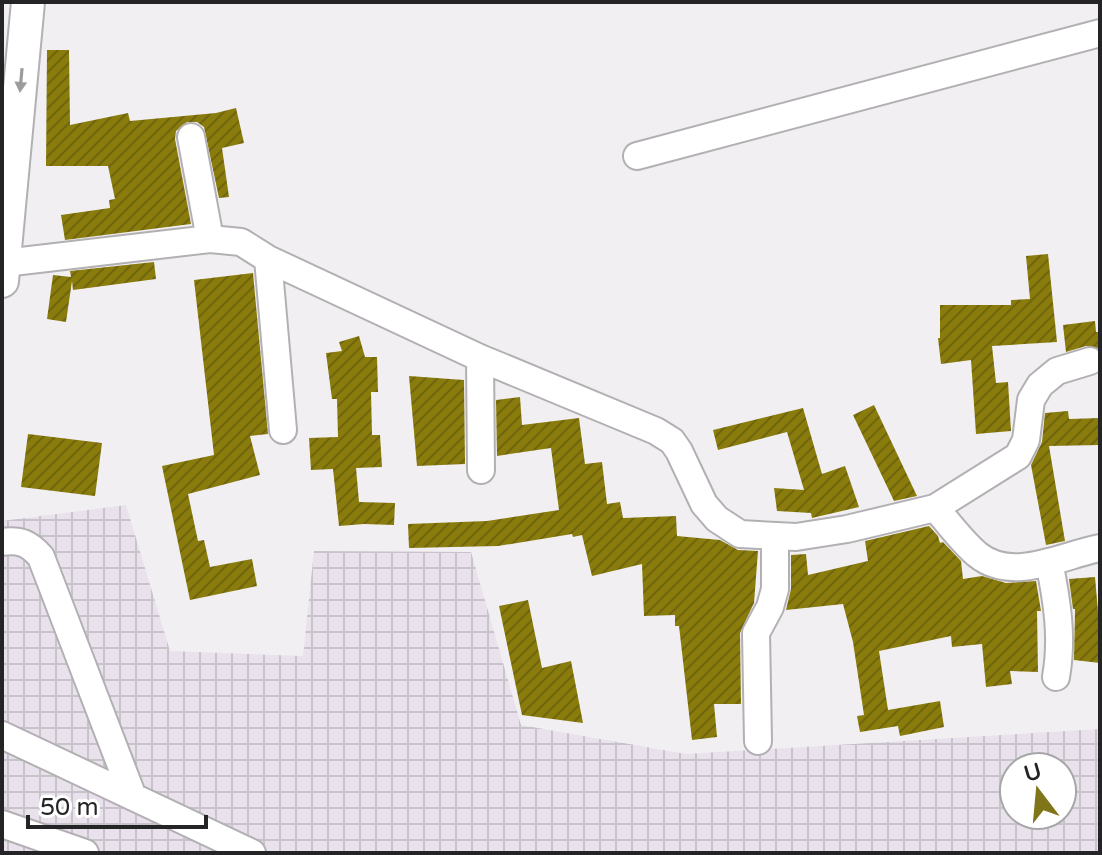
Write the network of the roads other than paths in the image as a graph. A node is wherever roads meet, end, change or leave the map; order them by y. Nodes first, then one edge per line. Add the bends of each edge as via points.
1 (28, 2) edge
2 (1100, 33) edge
3 (191, 137) dead end
4 (637, 156) dead end
5 (210, 239) junction
6 (268, 259) junction
7 (3, 272) edge
8 (480, 358) junction
9 (1090, 361) dead end
10 (283, 430) dead end
11 (481, 470) dead end
12 (935, 508) junction
13 (775, 538) junction
14 (2, 542) edge
15 (1100, 548) edge
16 (1049, 562) junction
17 (1056, 677) dead end
18 (2, 735) edge
19 (758, 741) dead end
20 (133, 797) junction
21 (2, 824) edge
22 (243, 851) edge
23 (85, 853) edge

1 -> 7 main road
2 - 4 street
3 - 5 street
5 - 6 street via 241,242
5 - 7 street
6 - 8 street
6 - 10 street
8 - 11 street
8 - 13 street via 656,431 679,451 704,504 717,519 740,534
9 - 12 street via 1057,371 1040,385 1031,400 1026,440 1018,456
12 - 13 street via 847,529
12 - 16 street via 978,555 994,563 1012,567
13 - 19 street via 775,589 756,633
14 - 20 street via 23,542 41,557
15 - 16 street
16 - 17 street via 1061,652
18 - 20 street
20 - 22 street
21 - 23 street

